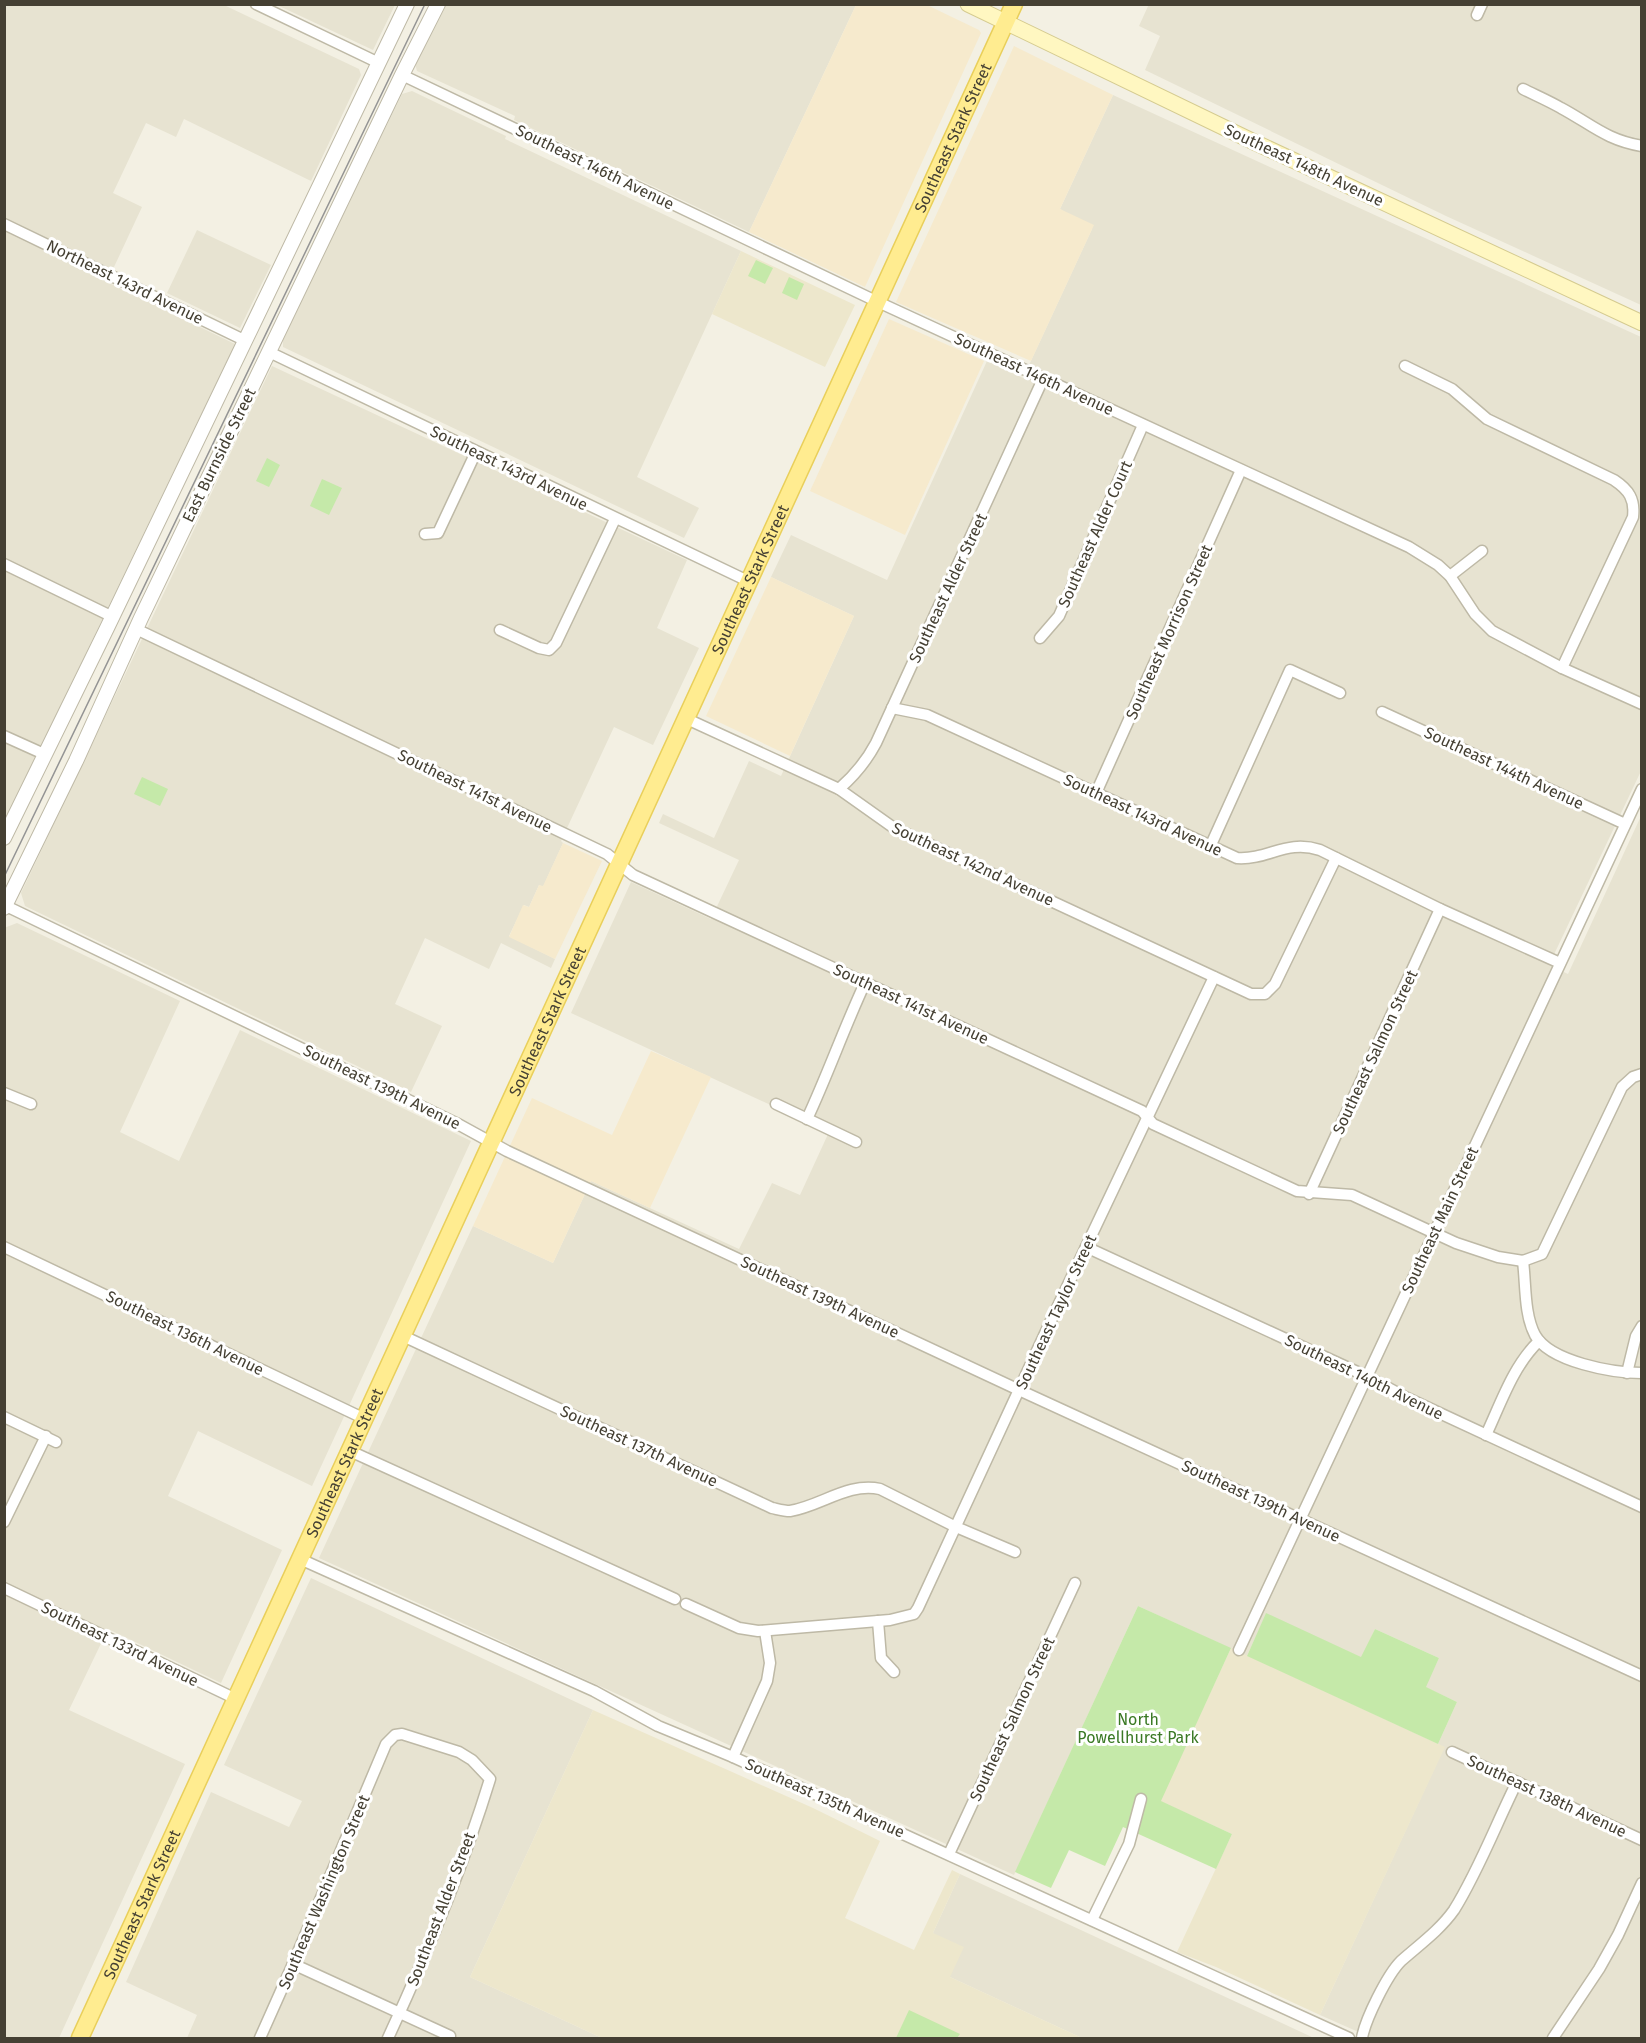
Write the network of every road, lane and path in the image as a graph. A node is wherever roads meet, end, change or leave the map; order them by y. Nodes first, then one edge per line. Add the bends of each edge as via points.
1 (255, 4) edge
2 (407, 4) edge
3 (438, 4) edge
4 (968, 4) edge
5 (1014, 4) edge
6 (1482, 4) edge
7 (1477, 15) dead end
8 (1006, 23) junction
9 (379, 63) junction
10 (402, 75) junction
11 (1523, 89) dead end
12 (1641, 146) edge
13 (4, 224) edge
14 (878, 302) junction
15 (1641, 323) edge
16 (246, 341) junction
17 (269, 352) junction
18 (1405, 366) dead end
19 (1043, 378) junction
20 (1143, 425) junction
21 (476, 452) junction
22 (1241, 470) junction
23 (615, 519) junction
24 (425, 534) dead end
25 (1482, 551) dead end
26 (4, 564) edge
27 (1450, 576) junction
28 (750, 582) junction
29 (113, 617) junction
30 (136, 629) junction
31 (500, 630) dead end
32 (1040, 638) dead end
33 (1562, 668) junction
34 (1340, 693) dead end
35 (1641, 704) edge
36 (892, 708) junction
37 (1382, 712) dead end
38 (687, 719) junction
39 (4, 736) edge
40 (45, 754) junction
41 (839, 789) junction
42 (1641, 789) edge
43 (1096, 794) junction
44 (1625, 824) junction
45 (4, 838) edge
46 (1210, 847) junction
47 (1336, 858) junction
48 (620, 864) junction
49 (5, 907) edge
50 (1440, 909) junction
51 (1560, 963) junction
52 (1214, 977) junction
53 (865, 982) junction
54 (1641, 1074) edge
55 (4, 1093) edge
56 (31, 1104) dead end
57 (776, 1104) dead end
58 (1147, 1117) junction
59 (807, 1119) junction
60 (492, 1142) junction
61 (856, 1142) dead end
62 (1309, 1194) junction
63 (1434, 1232) junction
64 (4, 1247) edge
65 (1086, 1247) junction
66 (1523, 1261) junction
67 (1641, 1326) edge
68 (403, 1336) junction
69 (1539, 1341) junction
70 (1627, 1373) junction
71 (1641, 1373) edge
72 (1366, 1376) junction
73 (1019, 1390) junction
74 (4, 1417) edge
75 (364, 1419) junction
76 (1486, 1435) junction
77 (350, 1450) junction
78 (1641, 1507) edge
79 (1299, 1518) junction
80 (4, 1522) edge
81 (956, 1527) junction
82 (1015, 1552) dead end
83 (300, 1559) junction
84 (1075, 1583) dead end
85 (4, 1588) edge
86 (675, 1599) dead end
87 (686, 1604) dead end
88 (878, 1621) junction
89 (765, 1631) junction
90 (1239, 1650) dead end
91 (894, 1672) dead end
92 (1641, 1676) edge
93 (236, 1699) junction
94 (1452, 1752) dead end
95 (733, 1757) junction
96 (490, 1779) joint
97 (1516, 1782) junction
98 (1141, 1799) dead end
99 (1641, 1840) edge
100 (949, 1854) junction
101 (1641, 1883) edge
102 (1092, 1920) junction
103 (293, 1964) junction
104 (400, 2014) junction
105 (450, 2036) dead end
106 (80, 2038) edge
107 (260, 2038) edge
108 (388, 2038) edge
109 (1349, 2038) edge
110 (1362, 2038) edge
111 (1553, 2038) edge

1 - 9 street
2 - 9 street, East Burnside Street
3 - 10 street, East Burnside Street
4 - 8 main road, Southeast 148th Avenue
5 - 8 main road, Southeast Stark Street
6 - 7 street
8 - 14 main road, Southeast Stark Street
8 - 15 main road, Southeast 148th Avenue
9 - 16 street, East Burnside Street
10 - 14 street, Southeast 146th Avenue
10 - 17 street, East Burnside Street
11 - 12 street via 1609,137
13 - 16 street, Northeast 143rd Avenue
14 - 19 street, Southeast 146th Avenue
14 - 28 main road, Southeast Stark Street
16 - 29 street, East Burnside Street
17 - 21 street, Southeast 143rd Avenue
17 - 30 street, East Burnside Street
18 - 33 street via 1452,389 1487,419 1614,480 1630,494 1633,518
19 - 20 street, Southeast 146th Avenue
19 - 36 street, Southeast Alder Street
20 - 22 street, Southeast 146th Avenue
20 - 32 street, Southeast Alder Court via 1059,616
21 - 23 street, Southeast 143rd Avenue
21 - 24 street via 438,533
22 - 27 street, Southeast 146th Avenue via 1409,547
22 - 43 street, Southeast Morrison Street
23 - 28 street, Southeast 143rd Avenue
23 - 31 street via 556,643 549,650
25 - 27 street
26 - 29 street
27 - 33 street, Southeast 146th Avenue via 1475,614 1492,631
28 - 38 main road, Southeast Stark Street
29 - 40 street, East Burnside Street
30 - 48 street, Southeast 141st Avenue via 607,854
30 - 49 street, East Burnside Street
33 - 35 street, Southeast 146th Avenue
34 - 46 street via 1290,670
36 - 41 street, Southeast Alder Street via 867,760
36 - 43 street, Southeast 143rd Avenue via 927,715
37 - 44 street, Southeast 144th Avenue
38 - 41 street, Southeast 142nd Avenue
38 - 48 main road, Southeast Stark Street
39 - 40 street
40 - 45 street, East Burnside Street
41 - 52 street, Southeast 142nd Avenue via 894,828
42 - 44 street, Southeast Main Street
43 - 46 street, Southeast 143rd Avenue
44 - 51 street, Southeast Main Street
46 - 47 street, Southeast 143rd Avenue via 1251,859 1307,846
47 - 50 street, Southeast 143rd Avenue
47 - 52 street, Southeast 142nd Avenue via 1275,984 1265,994 1251,994
48 - 53 street, Southeast 141st Avenue via 633,875
48 - 60 main road, Southeast Stark Street
49 - 60 street, Southeast 139th Avenue
50 - 51 street, Southeast 143rd Avenue
50 - 62 street, Southeast Salmon Street
51 - 63 street, Southeast Main Street
52 - 58 street, Southeast Taylor Street
53 - 58 street, Southeast 141st Avenue via 1142,1111
53 - 59 street
54 - 66 street via 1622,1087 1542,1254
55 - 56 street
57 - 59 street
58 - 62 street, Southeast 141st Avenue via 1153,1124
58 - 65 street, Southeast Taylor Street
59 - 61 street
60 - 68 main road, Southeast Stark Street
60 - 73 street, Southeast 139th Avenue
62 - 63 street, Southeast 141st Avenue via 1352,1195
63 - 66 street, Southeast 141st Avenue via 1479,1251
63 - 72 street, Southeast Main Street
64 - 75 street, Southeast 136th Avenue
65 - 72 street, Southeast 140th Avenue
65 - 73 street, Southeast Taylor Street
66 - 69 street via 1530,1322
67 - 70 street
68 - 75 main road, Southeast Stark Street
68 - 81 street, Southeast 137th Avenue via 772,1508 788,1511 867,1486
69 - 70 street via 1573,1360
69 - 76 street via 1516,1371
70 - 71 street
72 - 76 street, Southeast 140th Avenue
72 - 79 street, Southeast Main Street
73 - 79 street, Southeast 139th Avenue
73 - 81 street, Southeast Taylor Street
74 - 80 street via 51,1439
75 - 77 main road, Southeast Stark Street
76 - 78 street, Southeast 140th Avenue
77 - 83 main road, Southeast Stark Street
77 - 86 street
79 - 90 street, Southeast Main Street
79 - 92 street, Southeast 139th Avenue
81 - 82 street
81 - 88 street, Southeast Taylor Street via 914,1614
83 - 93 main road, Southeast Stark Street
83 - 95 street, Southeast 135th Avenue
84 - 100 street, Southeast Salmon Street
85 - 93 street, Southeast 133rd Avenue
87 - 89 street via 739,1628
88 - 89 street
88 - 91 street via 881,1658
89 - 95 street via 770,1663 767,1681
93 - 106 main road, Southeast Stark Street
94 - 97 street, Southeast 138th Avenue
95 - 100 street, Southeast 135th Avenue
96 - 103 street, Southeast Washington Street via 459,1752 394,1735 386,1744
96 - 104 street, Southeast Alder Street
97 - 99 street, Southeast 138th Avenue
97 - 110 street via 1466,1890 1439,1928 1388,1978
98 - 102 street via 1129,1844
100 - 102 street, Southeast 135th Avenue
101 - 111 street via 1599,1969
102 - 109 street, Southeast 135th Avenue
103 - 104 street
103 - 107 street, Southeast Washington Street
104 - 105 street
104 - 108 street, Southeast Alder Street

